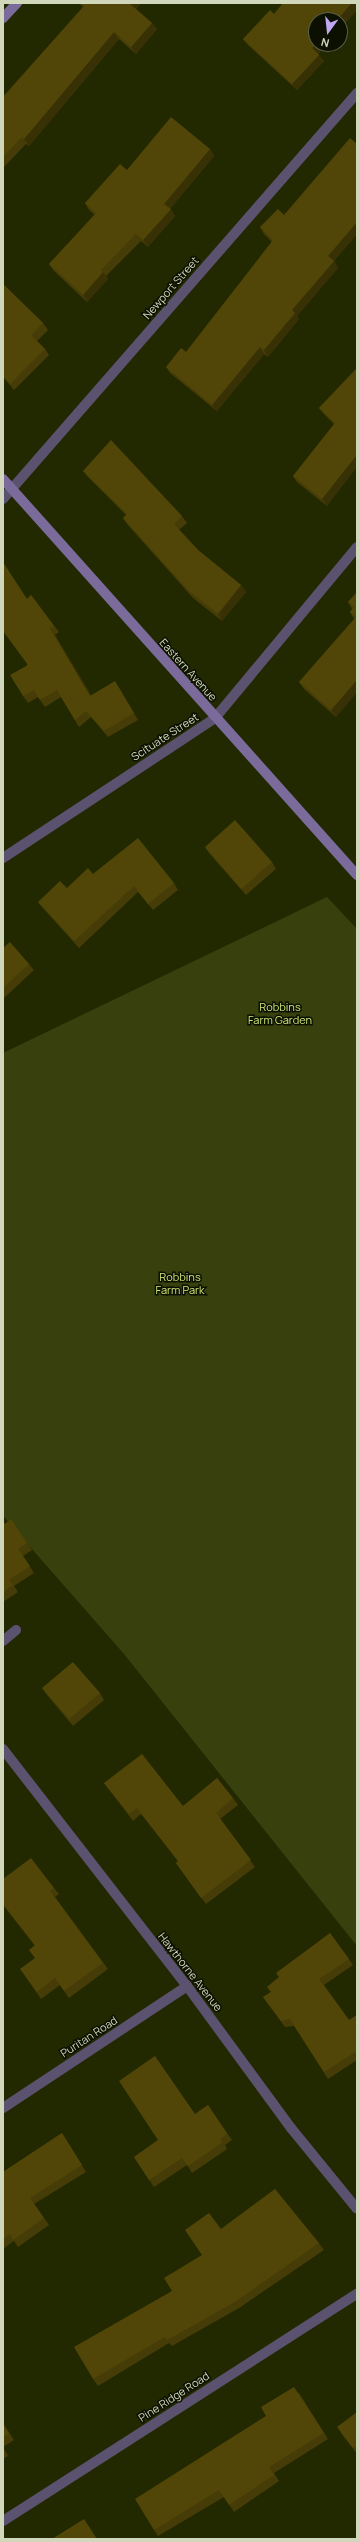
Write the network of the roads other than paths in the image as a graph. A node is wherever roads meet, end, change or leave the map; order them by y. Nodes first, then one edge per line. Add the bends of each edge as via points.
1 (16, 3) edge
2 (3, 18) edge
3 (357, 92) edge
4 (3, 480) edge
5 (12, 490) junction
6 (3, 499) edge
7 (357, 548) edge
8 (215, 718) junction
9 (3, 858) edge
10 (357, 875) edge
11 (16, 1630) dead end
12 (3, 1641) edge
13 (3, 1750) edge
14 (187, 1986) junction
15 (3, 2108) edge
16 (357, 2209) edge
17 (357, 2294) edge
18 (3, 2521) edge

1 - 2 street
3 - 5 street, Newport Street
4 - 5 street, Eastern Avenue
5 - 6 street, Newport Street
5 - 8 street, Eastern Avenue
7 - 8 street, Scituate Street
8 - 9 street, Scituate Street
8 - 10 street, Eastern Avenue
11 - 12 street
13 - 14 street, Hawthorne Avenue
14 - 15 street, Puritan Road
14 - 16 street, Hawthorne Avenue via 291,2128
17 - 18 street, Pine Ridge Road

